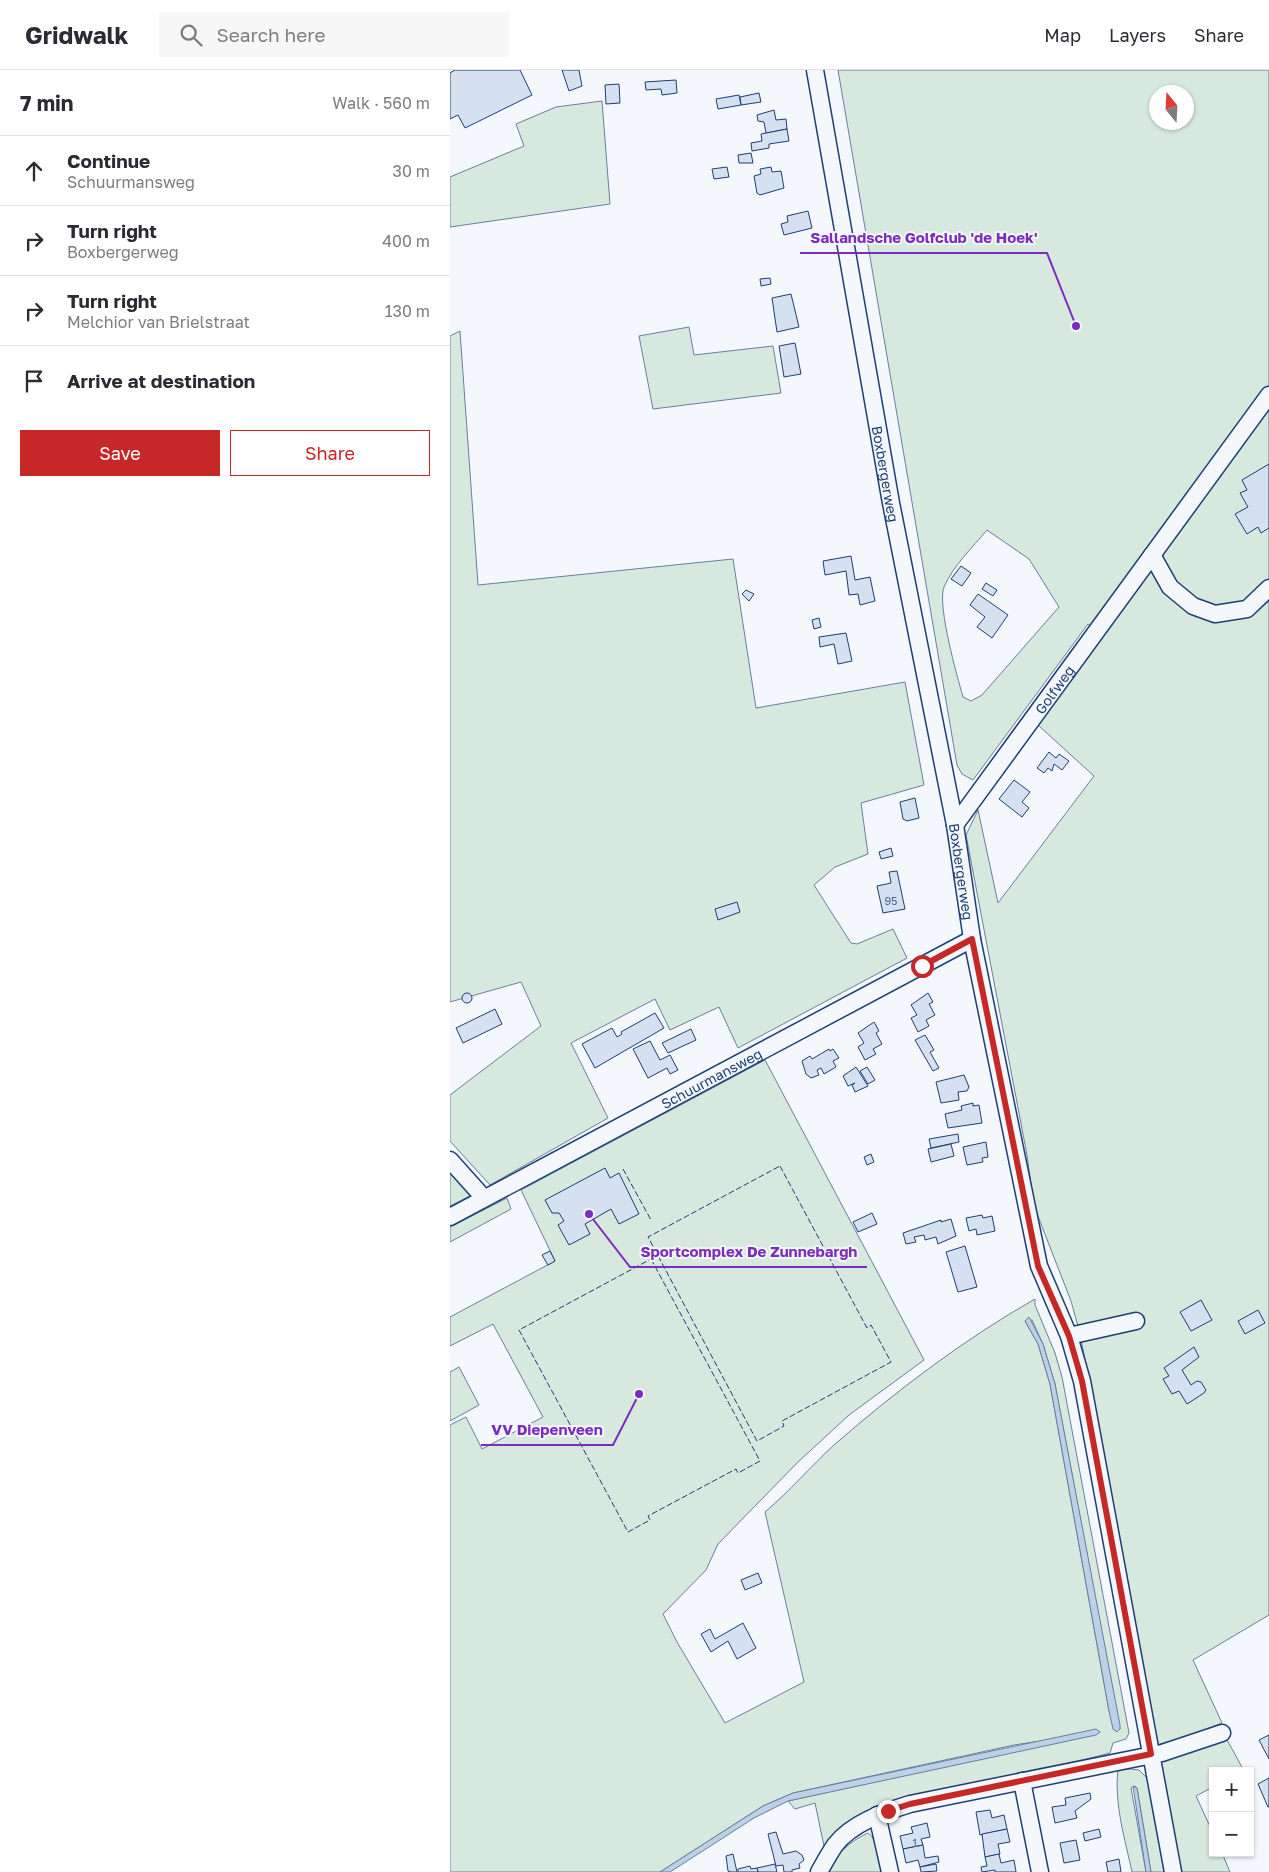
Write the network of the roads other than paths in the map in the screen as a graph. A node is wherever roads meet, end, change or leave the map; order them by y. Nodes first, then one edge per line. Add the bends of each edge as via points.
1 (815, 70) edge
2 (1269, 395) edge
3 (1269, 419) edge
4 (1248, 423) junction
5 (1152, 555) junction
6 (1269, 588) edge
7 (955, 825) junction
8 (972, 939) junction
9 (450, 1160) edge
10 (484, 1198) junction
11 (450, 1216) edge
12 (1136, 1321) dead end
13 (1069, 1336) junction
14 (1222, 1733) dead end
15 (1151, 1754) junction
16 (1022, 1781) junction
17 (878, 1815) junction
18 (819, 1872) edge
19 (890, 1872) edge
20 (1040, 1872) edge
21 (1173, 1872) edge

1 - 7 street, Boxbergerweg via 891,503
2 - 4 street, Golfweg
3 - 4 street
4 - 5 street, Golfweg
5 - 6 street via 1170,587 1193,606 1215,614 1247,609
5 - 7 street, Golfweg
7 - 8 street, Boxbergerweg
8 - 10 street, Schuurmansweg
8 - 13 street, Boxbergerweg via 1038,1266
9 - 10 street
10 - 11 street, Schuurmansweg
12 - 13 street
13 - 15 street, Boxbergerweg via 1082,1381
14 - 15 street
15 - 16 street
15 - 21 street, Boxbergerweg
16 - 17 street via 910,1804
16 - 20 street
17 - 18 street via 836,1844
17 - 19 street

